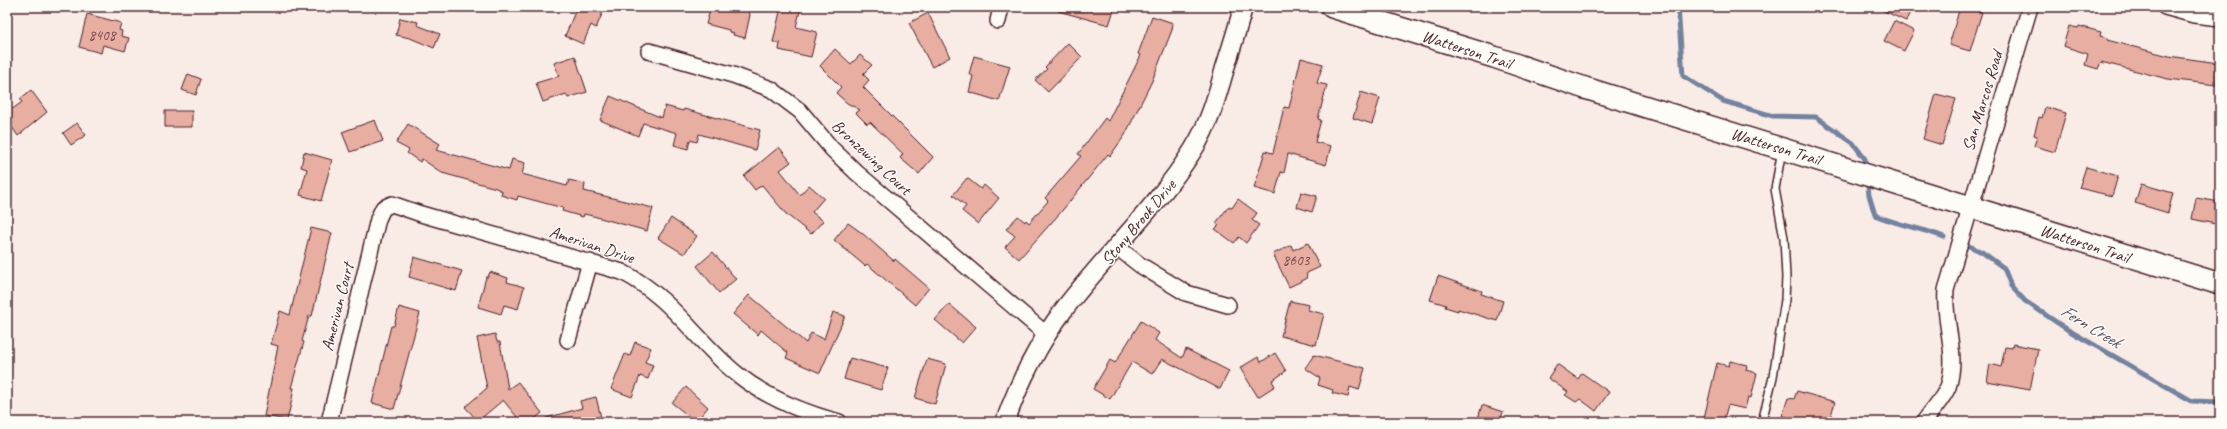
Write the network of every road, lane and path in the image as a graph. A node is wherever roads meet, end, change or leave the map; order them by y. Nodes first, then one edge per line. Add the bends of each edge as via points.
1 (1243, 7) edge
2 (1332, 7) edge
3 (2030, 7) edge
4 (2165, 7) edge
5 (2220, 18) edge
6 (649, 51) dead end
7 (1782, 148) junction
8 (387, 204) joint
9 (1970, 206) junction
10 (1118, 247) junction
11 (590, 262) junction
12 (2220, 284) edge
13 (1228, 305) dead end
14 (1047, 335) junction
15 (568, 340) dead end
16 (329, 422) edge
17 (838, 422) edge
18 (1005, 422) edge
19 (1762, 422) edge
20 (1924, 422) edge

1 - 10 street, Stony Brook Drive via 1212,110 1194,148 1178,173
2 - 7 main road, Watterson Trail
3 - 9 street, San Marcos Road
4 - 5 street via 2194,15
6 - 14 street, Bronzewing Court via 758,83 782,96 800,111 832,149 857,173
7 - 9 main road, Watterson Trail
7 - 19 lane via 1775,189 1784,238 1785,300 1773,377
8 - 11 street, Amerivan Drive via 399,205 421,214
8 - 16 street, Amerivan Court via 382,208 378,219
9 - 12 main road, Watterson Trail
9 - 20 street, San Marcos Road via 1946,290 1944,306 1953,363 1947,388
10 - 13 street via 1140,265 1186,293
10 - 14 street, Stony Brook Drive via 1062,312
11 - 15 street
11 - 17 street, Amerivan Drive via 636,279 666,301 732,370 766,394 789,406
14 - 18 street, Stony Brook Drive via 1016,391

